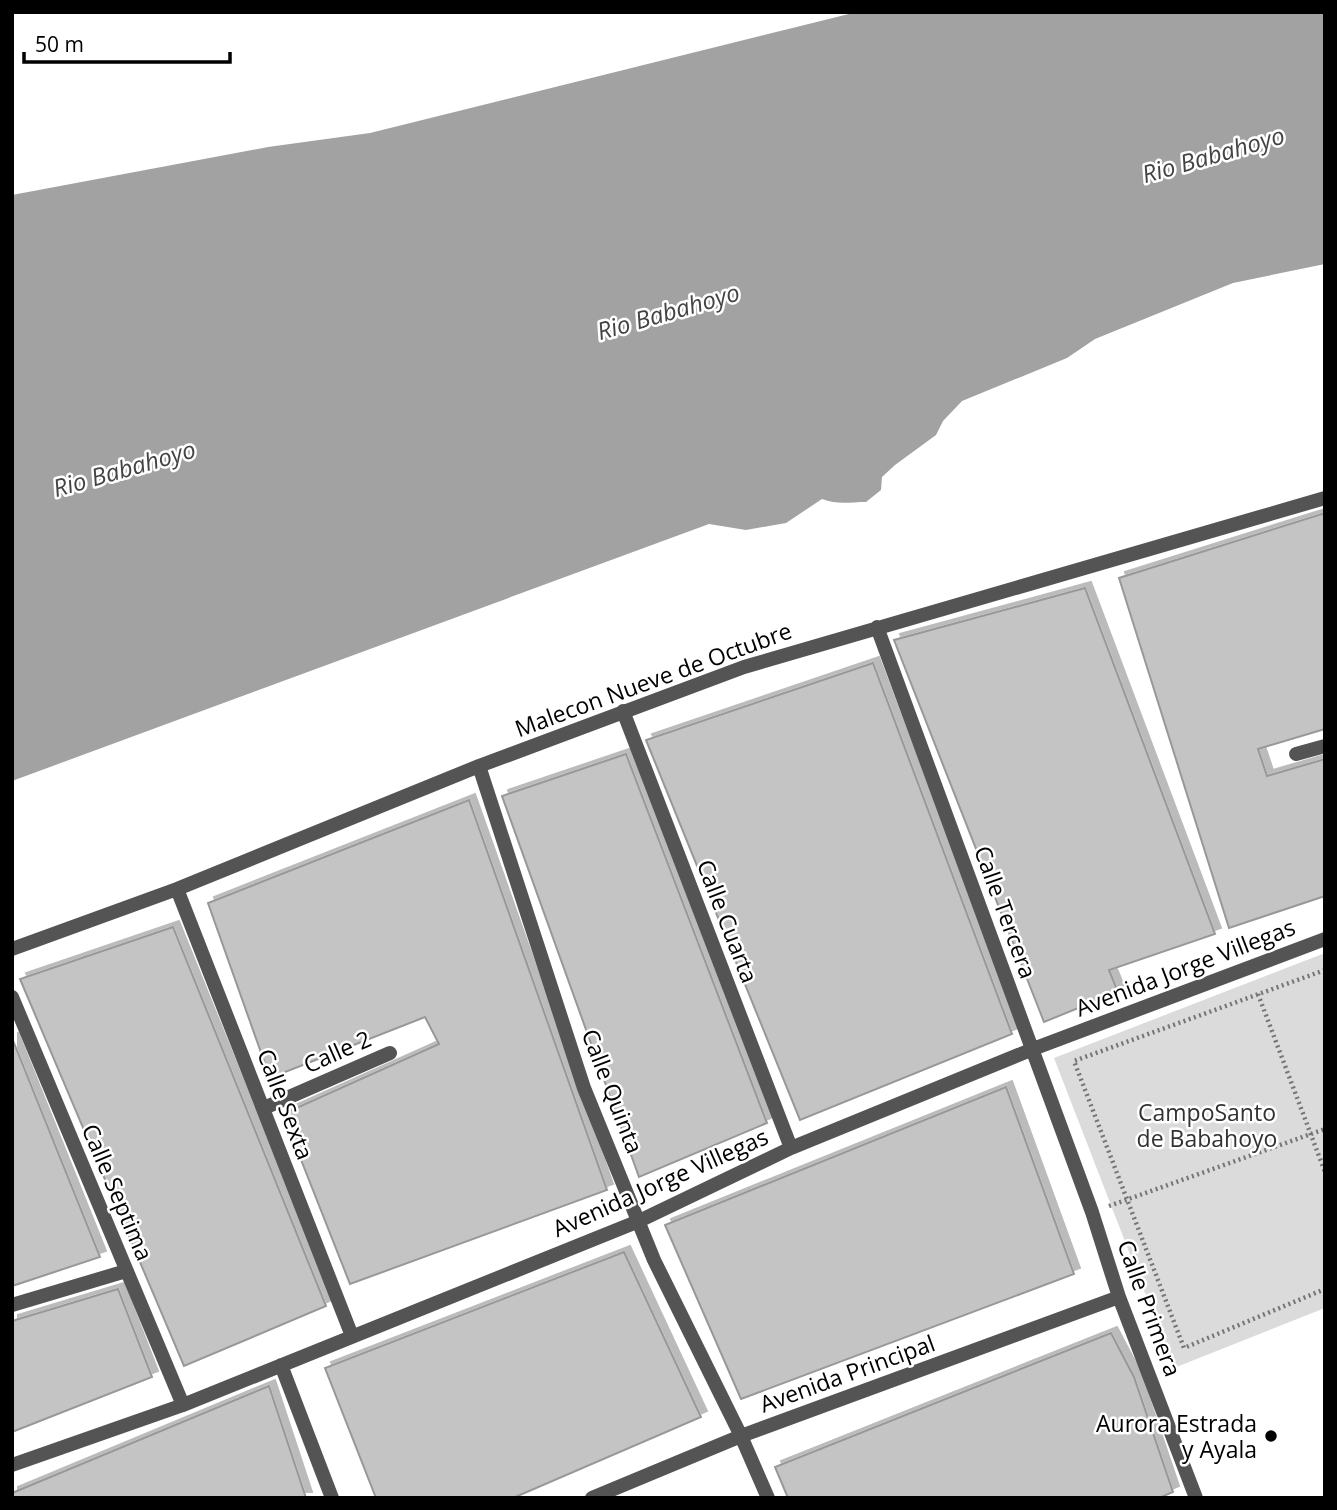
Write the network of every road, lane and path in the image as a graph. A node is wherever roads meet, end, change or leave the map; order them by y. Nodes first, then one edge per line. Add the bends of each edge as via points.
1 (1325, 498) edge
2 (877, 627) junction
3 (622, 711) junction
4 (1325, 746) edge
5 (1296, 754) dead end
6 (479, 766) junction
7 (177, 889) junction
8 (1325, 939) edge
9 (12, 949) edge
10 (1325, 970) edge
11 (1258, 994) junction
12 (12, 997) edge
13 (1033, 1049) junction
14 (390, 1053) dead end
15 (264, 1108) junction
16 (1325, 1129) edge
17 (1310, 1134) junction
18 (791, 1148) junction
19 (1325, 1172) edge
20 (1128, 1200) junction
21 (1092, 1212) junction
22 (639, 1221) junction
23 (126, 1271) junction
24 (1325, 1289) edge
25 (1119, 1297) junction
26 (12, 1305) edge
27 (352, 1336) junction
28 (281, 1365) junction
29 (183, 1405) junction
30 (741, 1436) junction
31 (12, 1465) edge
32 (332, 1498) edge
33 (592, 1498) edge
34 (768, 1498) edge
35 (1196, 1498) edge

1 - 2 street, Malecon Nueve de Octubre
2 - 3 street, Malecon Nueve de Octubre via 744,667
2 - 13 street, Calle Tercera
3 - 6 street, Malecon Nueve de Octubre
3 - 18 street, Calle Cuarta
4 - 5 street
6 - 7 street, Malecon Nueve de Octubre
6 - 22 street, Calle Quinta via 584,1088
7 - 9 street, Malecon Nueve de Octubre
7 - 15 street, Calle Sexta
8 - 13 street, Avenida Jorge Villegas
10 - 11 path
11 - 17 path
11 - 20 path via 1074,1061
12 - 23 street, Calle Septima
13 - 18 street, Avenida Jorge Villegas
13 - 21 street, Calle Tercera
14 - 15 street, Calle 2
15 - 27 street, Calle Sexta
16 - 17 path
17 - 19 path
17 - 20 path
18 - 22 street, Avenida Jorge Villegas
20 - 21 path
20 - 24 path via 1184,1348
21 - 25 street, Calle Primera
22 - 27 street, Avenida Jorge Villegas
22 - 30 street, Calle Quinta
23 - 26 street
23 - 29 street, Calle Septima
25 - 30 street, Avenida Principal
25 - 35 street, Calle Primera
27 - 28 street, Avenida Jorge Villegas
28 - 29 street, Avenida Jorge Villegas
28 - 32 street
29 - 31 street, Avenida Jorge Villegas
30 - 33 street, Avenida Principal
30 - 34 street, Calle Quinta

